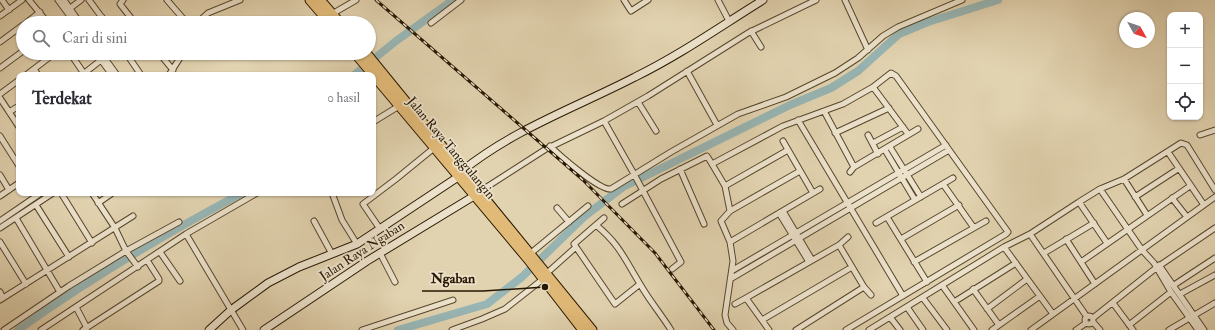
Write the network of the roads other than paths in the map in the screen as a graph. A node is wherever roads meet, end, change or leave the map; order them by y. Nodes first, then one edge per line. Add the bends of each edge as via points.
1 (2, 0) edge
2 (22, 0) edge
3 (29, 0) edge
4 (58, 0) edge
5 (64, 0) edge
6 (81, 0) edge
7 (89, 0) edge
8 (123, 0) edge
9 (167, 0) edge
10 (240, 0) edge
11 (310, 0) edge
12 (320, 0) edge
13 (356, 0) edge
14 (461, 0) edge
15 (624, 0) edge
16 (648, 0) edge
17 (718, 0) edge
18 (763, 0) edge
19 (816, 0) edge
20 (845, 0) edge
21 (962, 0) edge
22 (9, 10) junction
23 (68, 10) junction
24 (40, 12) junction
25 (332, 14) joint
26 (0, 16) edge
27 (35, 16) edge
28 (43, 16) edge
29 (71, 16) edge
30 (74, 16) edge
31 (101, 16) edge
32 (129, 16) edge
33 (181, 16) edge
34 (205, 16) edge
35 (324, 16) edge
36 (729, 21) junction
37 (431, 22) dead end
38 (16, 30) edge
39 (751, 32) junction
40 (0, 42) edge
41 (761, 47) dead end
42 (868, 50) junction
43 (16, 56) edge
44 (46, 60) edge
45 (74, 60) edge
46 (101, 60) joint
47 (106, 60) edge
48 (131, 60) edge
49 (165, 60) edge
50 (179, 60) edge
51 (365, 60) edge
52 (0, 68) edge
53 (34, 69) junction
54 (173, 70) joint
55 (374, 70) edge
56 (687, 71) junction
57 (30, 72) edge
58 (36, 72) edge
59 (82, 72) edge
60 (87, 72) edge
61 (110, 72) edge
62 (115, 72) edge
63 (139, 72) edge
64 (376, 72) edge
65 (376, 73) edge
66 (16, 82) edge
67 (874, 87) junction
68 (0, 94) edge
69 (0, 98) edge
70 (638, 102) junction
71 (399, 106) junction
72 (16, 108) edge
73 (889, 108) junction
74 (824, 111) junction
75 (9, 112) junction
76 (414, 118) junction
77 (376, 120) edge
78 (798, 120) junction
79 (604, 121) junction
80 (16, 122) edge
81 (717, 125) junction
82 (902, 127) junction
83 (918, 129) dead end
84 (1215, 130) edge
85 (656, 131) dead end
86 (835, 133) junction
87 (908, 134) junction
88 (868, 135) dead end
89 (1200, 135) dead end
90 (0, 136) edge
91 (783, 141) dead end
92 (873, 144) junction
93 (946, 145) junction
94 (550, 146) junction
95 (890, 147) junction
96 (434, 148) junction
97 (788, 150) junction
98 (885, 150) junction
99 (949, 150) junction
100 (1168, 152) junction
101 (878, 154) junction
102 (16, 161) edge
103 (712, 164) junction
104 (854, 167) junction
105 (680, 169) junction
106 (1178, 169) junction
107 (904, 170) junction
108 (800, 171) junction
109 (850, 172) dead end
110 (899, 173) junction
111 (460, 174) junction
112 (0, 175) edge
113 (635, 175) junction
114 (907, 175) junction
115 (902, 178) junction
116 (953, 178) dead end
117 (1124, 179) junction
118 (943, 184) junction
119 (16, 185) edge
120 (725, 186) junction
121 (1190, 186) junction
122 (642, 189) junction
123 (820, 189) dead end
124 (1100, 189) junction
125 (10, 190) junction
126 (1215, 190) edge
127 (813, 193) junction
128 (376, 194) edge
129 (476, 194) junction
130 (0, 196) edge
131 (35, 196) edge
132 (49, 196) edge
133 (64, 196) edge
134 (94, 196) edge
135 (108, 196) edge
136 (252, 196) edge
137 (333, 196) edge
138 (373, 196) edge
139 (1135, 196) junction
140 (1215, 197) edge
141 (32, 198) joint
142 (920, 198) junction
143 (1172, 198) junction
144 (915, 200) junction
145 (1079, 202) junction
146 (98, 203) junction
147 (849, 203) junction
148 (622, 204) dead end
149 (36, 205) junction
150 (1204, 205) junction
151 (588, 206) dead end
152 (959, 206) junction
153 (558, 208) dead end
154 (852, 208) junction
155 (730, 211) junction
156 (781, 212) junction
157 (1148, 215) junction
158 (133, 216) dead end
159 (887, 217) junction
160 (1187, 217) junction
161 (16, 218) junction
162 (604, 218) dead end
163 (0, 220) edge
164 (314, 221) dead end
165 (986, 221) dead end
166 (179, 222) dead end
167 (569, 222) junction
168 (876, 223) dead end
169 (1094, 223) junction
170 (596, 224) junction
171 (704, 224) dead end
172 (0, 228) edge
173 (115, 228) junction
174 (974, 228) junction
175 (1215, 228) edge
176 (380, 229) junction
177 (1127, 229) junction
178 (186, 234) junction
179 (1030, 234) junction
180 (795, 235) junction
181 (848, 237) dead end
182 (901, 239) junction
183 (798, 240) junction
184 (1066, 240) junction
185 (0, 242) edge
186 (730, 242) junction
187 (92, 243) junction
188 (1108, 243) junction
189 (357, 244) junction
190 (839, 245) junction
191 (576, 247) junction
192 (1004, 247) junction
193 (1142, 250) junction
194 (160, 252) junction
195 (128, 253) junction
196 (380, 253) junction
197 (1044, 253) junction
198 (332, 254) junction
199 (531, 256) junction
200 (69, 257) junction
201 (1215, 258) edge
202 (147, 260) junction
203 (810, 261) junction
204 (914, 262) junction
205 (1081, 262) junction
206 (1016, 263) junction
207 (136, 266) junction
208 (1157, 266) junction
209 (852, 267) junction
210 (672, 269) dead end
211 (733, 270) junction
212 (47, 271) junction
213 (545, 275) junction
214 (1215, 275) edge
215 (732, 278) junction
216 (1027, 279) junction
217 (180, 281) dead end
218 (395, 282) dead end
219 (927, 282) junction
220 (26, 284) junction
221 (640, 284) junction
222 (1095, 284) junction
223 (942, 285) junction
224 (1174, 285) junction
225 (864, 287) junction
226 (973, 289) junction
227 (0, 292) edge
228 (60, 292) junction
229 (1171, 292) junction
230 (1180, 294) junction
231 (871, 295) dead end
232 (903, 296) junction
233 (1040, 296) junction
234 (746, 298) junction
235 (923, 298) junction
236 (1075, 298) junction
237 (2, 299) edge
238 (453, 300) dead end
239 (954, 302) junction
240 (1113, 303) junction
241 (1215, 303) edge
242 (735, 304) dead end
243 (76, 307) junction
244 (907, 307) junction
245 (987, 308) junction
246 (231, 310) junction
247 (1053, 314) junction
248 (1192, 316) junction
249 (890, 317) junction
250 (762, 320) junction
251 (1090, 321) junction
252 (999, 325) junction
253 (1129, 325) junction
254 (0, 327) edge
255 (85, 329) edge
256 (3, 330) edge
257 (41, 330) edge
258 (209, 330) edge
259 (243, 330) edge
260 (264, 330) edge
261 (362, 330) edge
262 (452, 330) edge
263 (583, 330) edge
264 (592, 330) edge
265 (671, 330) edge
266 (733, 330) edge
267 (769, 330) edge
268 (796, 330) edge
269 (846, 330) edge
270 (869, 330) edge
271 (900, 330) edge
272 (923, 330) edge
273 (947, 330) edge
274 (974, 330) edge
275 (992, 330) edge
276 (1031, 330) edge
277 (1076, 330) edge
278 (1093, 330) edge
279 (1100, 330) edge
280 (1133, 330) edge
281 (1169, 330) edge
282 (1198, 330) edge
283 (1204, 330) edge

1 - 22 street
2 - 22 street
3 - 24 street
4 - 23 street
5 - 23 street
6 - 23 street
7 - 31 street
8 - 32 street via 120,4
9 - 33 street
10 - 34 street
11 - 35 highway
12 - 25 highway
13 - 25 street
14 - 37 street
15 - 16 street via 631,11
17 - 36 street
18 - 36 street
19 - 39 street
20 - 42 street
21 - 42 street via 898,27
22 - 26 street
23 - 29 street
23 - 30 street
24 - 27 street
24 - 28 street
36 - 111 street via 636,77 541,121 480,158
38 - 40 street
39 - 41 street
39 - 56 street
42 - 81 street via 835,73 786,97 738,114
43 - 52 street
44 - 53 street
45 - 59 street
46 - 60 street
46 - 61 street
47 - 62 street
48 - 63 street
49 - 54 street
50 - 54 street
51 - 55 highway
53 - 57 street
53 - 58 street
56 - 70 street
56 - 81 street
64 - 76 highway
65 - 71 highway, Jalan Raya Tanggulangin
66 - 68 street
67 - 73 street
67 - 74 street
67 - 93 street via 890,74 896,76
69 - 75 street
70 - 79 street
70 - 85 street
71 - 76 highway, Jalan Raya Tanggulangin
71 - 77 street
72 - 75 street
73 - 82 street
73 - 86 street
74 - 78 street
74 - 86 street
75 - 80 street
76 - 96 highway, Jalan Raya Tanggulangin
76 - 111 highway
78 - 103 street
78 - 147 street
79 - 94 street
79 - 113 street
81 - 113 street
82 - 87 street
82 - 92 street
83 - 87 street
84 - 89 street
86 - 104 street
87 - 95 street
88 - 92 street
90 - 102 street
91 - 97 street
92 - 101 street
93 - 99 street
93 - 107 street
94 - 113 street via 567,162 606,189
94 - 129 street
95 - 98 street
95 - 107 street
96 - 111 highway, Jalan Raya Tanggulangin
96 - 128 street
97 - 108 street
97 - 120 street
98 - 101 street
98 - 110 street
99 - 114 street
99 - 219 street via 1008,232
100 - 106 street
100 - 117 street
100 - 126 street via 1181,143 1186,144
101 - 104 street
103 - 105 street via 707,156
103 - 120 street
104 - 109 street
105 - 122 street
105 - 171 street
106 - 121 street
106 - 139 street
107 - 110 street
107 - 114 street
108 - 127 street
108 - 155 street
110 - 115 street
110 - 147 street
111 - 129 highway
111 - 176 street
112 - 125 street
113 - 122 street
114 - 115 street
114 - 142 street
115 - 144 street
115 - 154 street
116 - 118 street
117 - 124 street
117 - 139 street
118 - 142 street
118 - 152 street
119 - 125 street
120 - 155 street
121 - 143 street
121 - 150 street
122 - 148 street
122 - 210 street via 680,262
123 - 127 street
124 - 145 street
124 - 177 street
125 - 130 street
127 - 156 street
129 - 196 street, Jalan Raya Ngaban
129 - 199 highway
131 - 141 street
132 - 149 street
133 - 187 street
134 - 146 street
135 - 146 street
136 - 178 street
137 - 189 street via 342,220
138 - 176 street via 363,204
139 - 157 street
140 - 150 street
141 - 163 street
142 - 144 street
143 - 157 street
143 - 160 street
144 - 159 street
145 - 169 street
145 - 179 street
146 - 173 street
147 - 154 street
147 - 180 street
149 - 161 street
149 - 200 street
150 - 160 street
151 - 167 street
152 - 174 street
152 - 182 street
153 - 167 street
154 - 183 street
154 - 232 street
155 - 186 street via 721,221
156 - 180 street
156 - 186 street
157 - 177 street
158 - 173 street
159 - 168 street
159 - 182 street
160 - 193 street
161 - 172 street
161 - 212 street
162 - 170 street
164 - 198 street
165 - 174 street
166 - 195 street
167 - 199 street
169 - 184 street
169 - 188 street
170 - 191 street via 574,242
170 - 221 street via 612,238
173 - 187 street
173 - 195 street
174 - 204 street
175 - 208 street
176 - 189 street
177 - 188 street
177 - 193 street
178 - 194 street
178 - 246 street
179 - 192 street
179 - 197 street
180 - 183 street
180 - 211 street
181 - 190 street
182 - 204 street
183 - 203 street
183 - 215 street
184 - 197 street
184 - 205 street
185 - 220 street
186 - 211 street
187 - 200 street
188 - 205 street
189 - 198 street
190 - 203 street
190 - 209 street
191 - 213 street
191 - 221 street via 615,304
192 - 206 street
192 - 223 street
193 - 208 street
193 - 222 street
194 - 202 street
194 - 217 street
195 - 207 street
195 - 228 street
196 - 218 street
196 - 260 street, Jalan Raya Ngaban
197 - 236 street
198 - 246 street via 278,277
199 - 213 highway
200 - 212 street
201 - 224 street
202 - 207 street
202 - 255 street via 158,281
203 - 234 street
204 - 219 street
205 - 222 street
206 - 216 street
206 - 226 street
207 - 243 street
208 - 224 street
208 - 229 street
208 - 240 street
209 - 225 street
209 - 250 street
211 - 215 street
212 - 220 street
212 - 228 street
213 - 262 street via 505,308
213 - 263 highway
213 - 264 highway
214 - 230 street
215 - 266 street via 725,315
216 - 233 street
216 - 245 street
219 - 232 street
220 - 237 street
221 - 265 street
222 - 236 street
223 - 235 street
223 - 239 street
224 - 230 street
225 - 231 street
225 - 268 street
226 - 239 street
226 - 245 street
227 - 237 street
228 - 256 street
229 - 248 street
229 - 253 street
230 - 248 street
232 - 269 street
233 - 247 street
233 - 252 street
234 - 242 street
234 - 250 street
235 - 244 street
235 - 273 street
236 - 247 street
236 - 251 street
238 - 261 street
239 - 274 street
240 - 251 street
240 - 253 street
241 - 248 street
243 - 255 street
243 - 257 street
244 - 249 street
244 - 272 street
245 - 252 street
246 - 258 street
246 - 259 street
247 - 276 street
248 - 281 street
248 - 282 street
248 - 283 street
249 - 270 street
249 - 271 street
250 - 267 street
251 - 277 street
251 - 278 street
251 - 279 street
252 - 275 street
253 - 280 street
254 - 256 street

